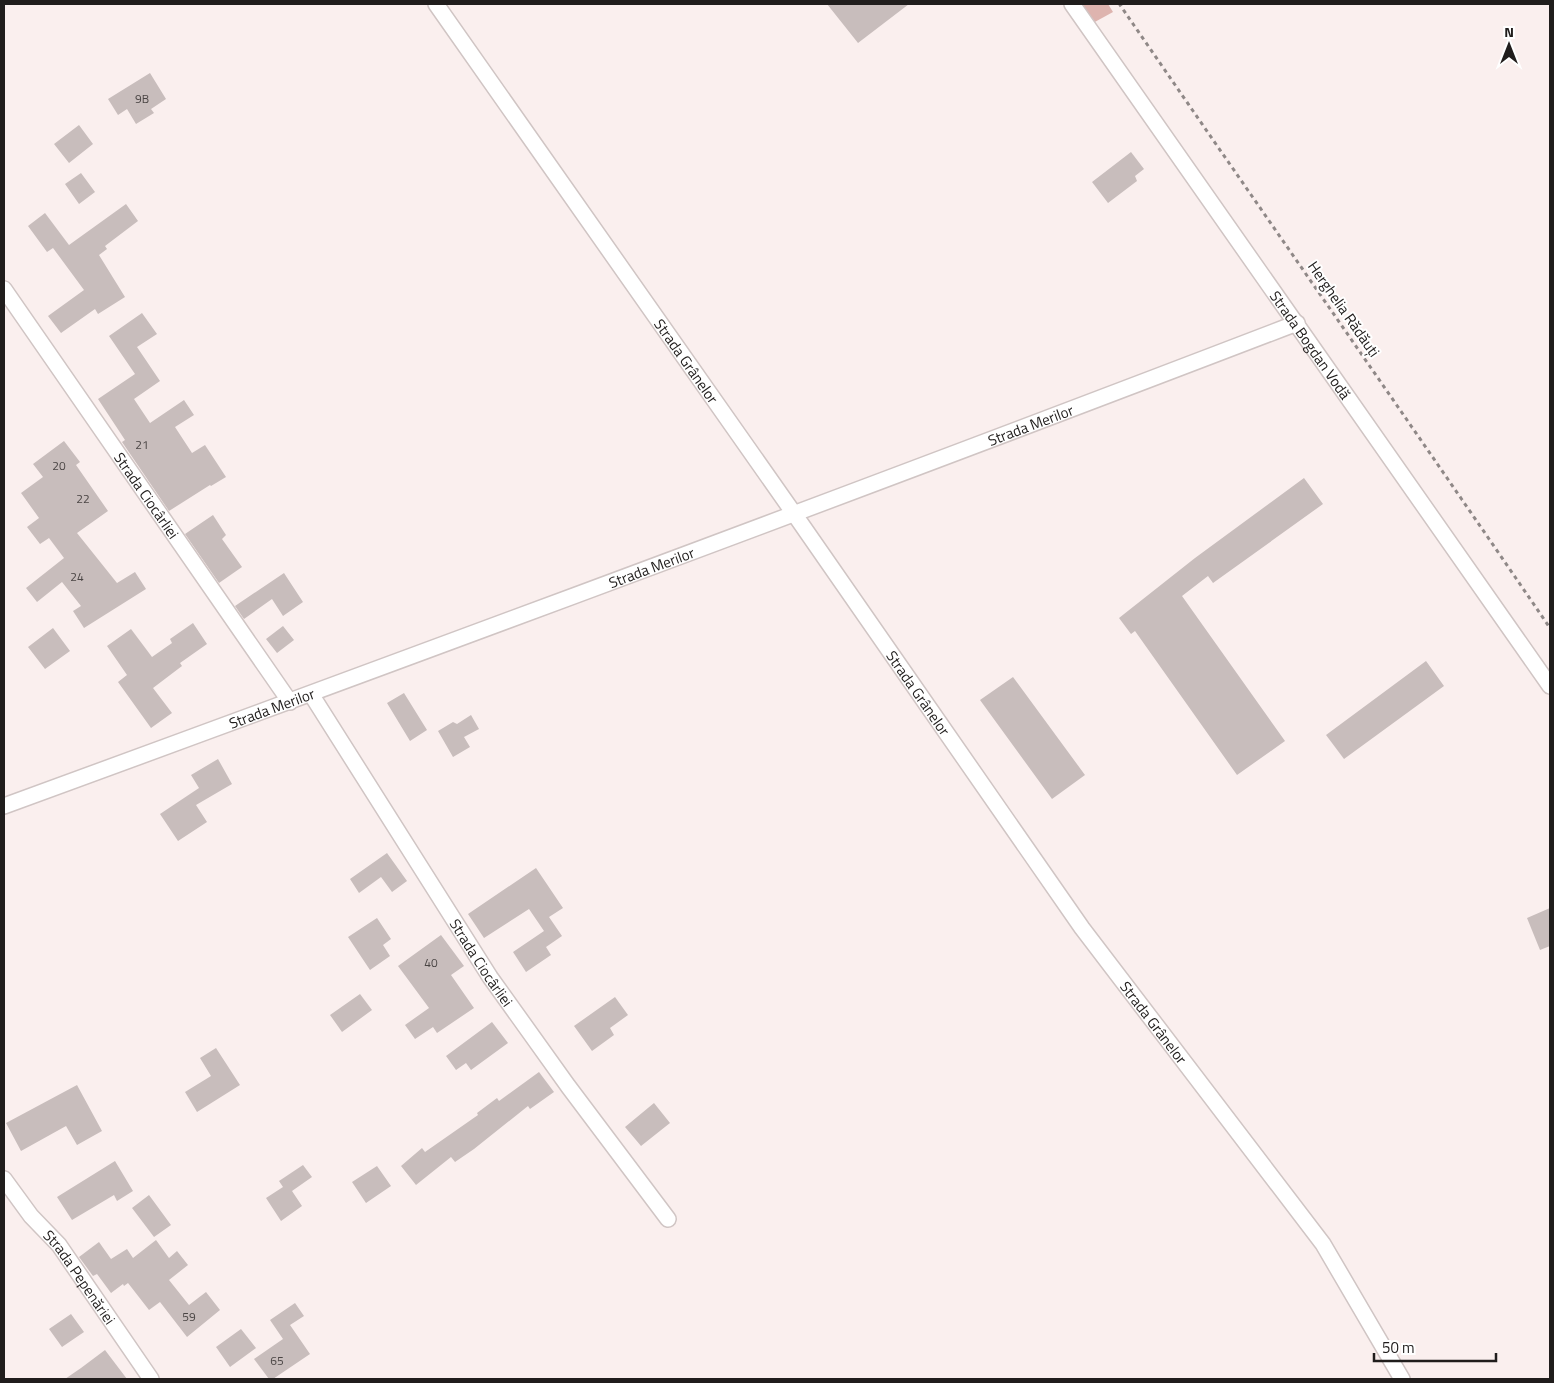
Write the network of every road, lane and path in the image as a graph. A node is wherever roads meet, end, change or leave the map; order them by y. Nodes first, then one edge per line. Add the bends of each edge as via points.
1 (436, 4) edge
2 (1072, 4) edge
3 (1122, 4) edge
4 (4, 289) edge
5 (1297, 323) junction
6 (795, 515) junction
7 (1550, 628) edge
8 (1550, 686) edge
9 (311, 694) junction
10 (290, 702) junction
11 (4, 806) edge
12 (4, 1178) edge
13 (668, 1219) dead end
14 (151, 1379) edge
15 (1402, 1379) edge

1 - 6 street, Strada Grânelor
2 - 5 street, Strada Bogdan Vodă
3 - 7 path, Herghelia Rădăuți
4 - 10 street, Strada Ciocârliei
5 - 6 street, Strada Merilor
5 - 8 street, Strada Bogdan Vodă
6 - 9 street, Strada Merilor
6 - 15 street, Strada Grânelor via 1082,928 1323,1244
9 - 10 street, Strada Merilor
9 - 13 street, Strada Ciocârliei via 490,977
10 - 11 street, Strada Merilor
12 - 14 street, Strada Pepenăriei via 31,1216 59,1245

